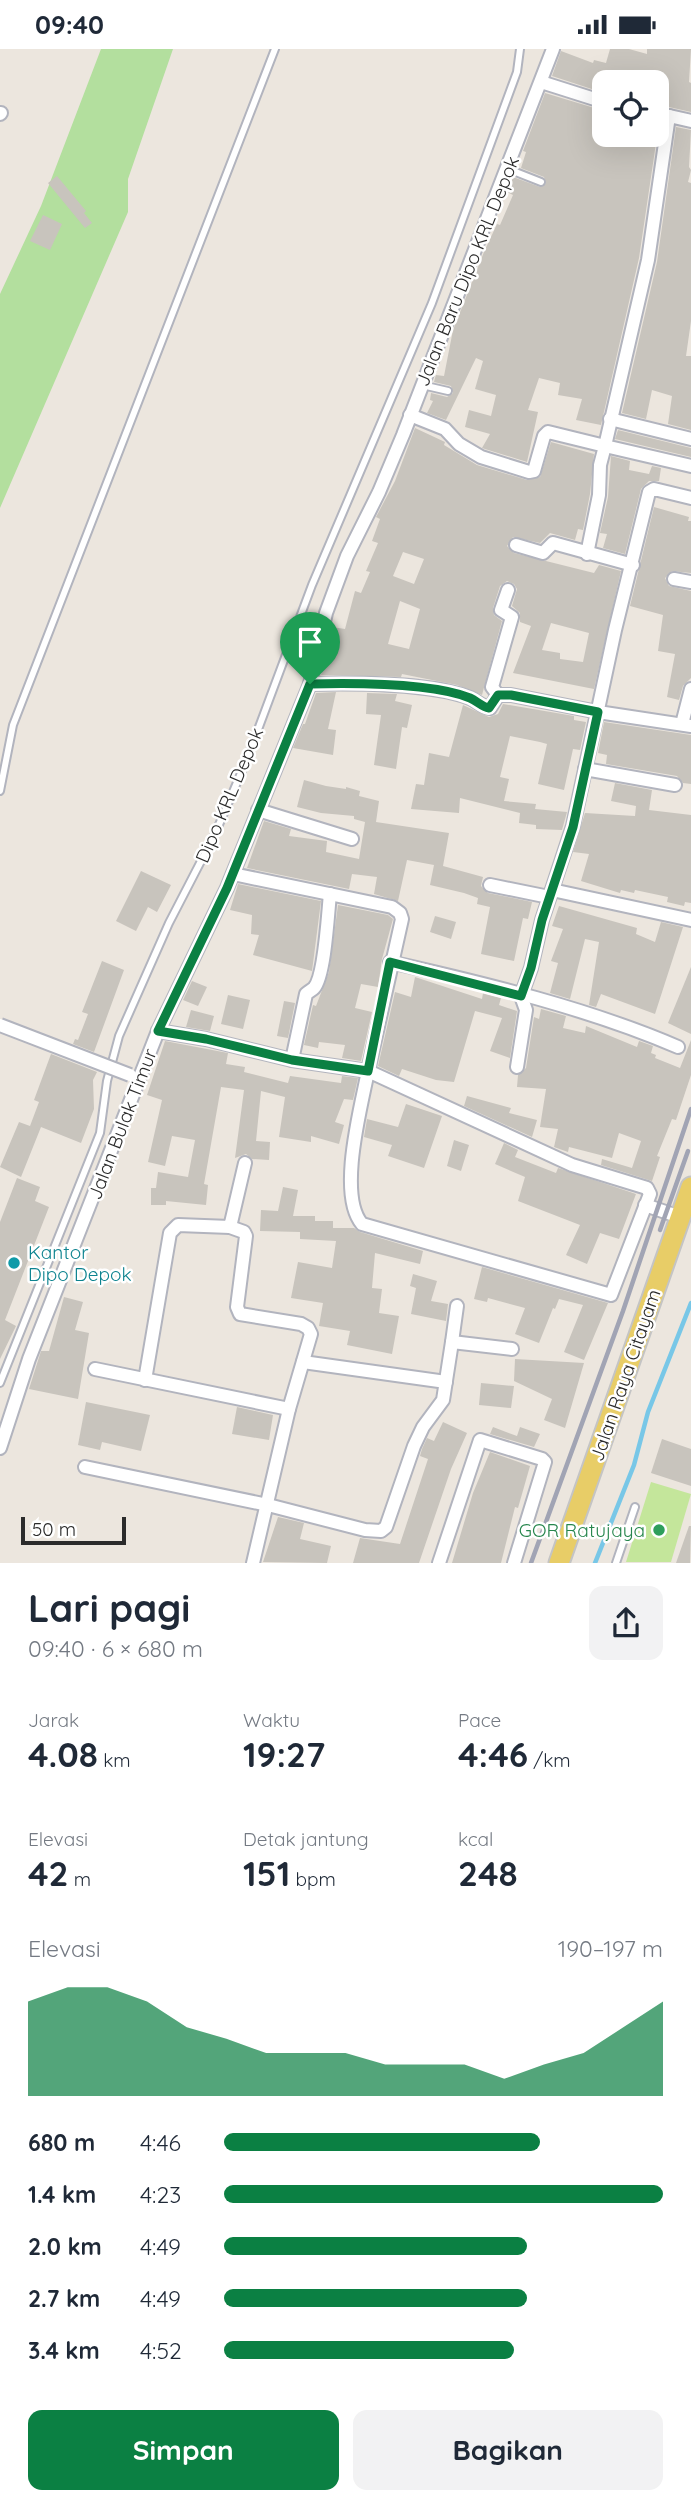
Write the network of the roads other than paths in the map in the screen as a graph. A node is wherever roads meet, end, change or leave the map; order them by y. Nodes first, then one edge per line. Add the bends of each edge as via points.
1 (275, 49) edge
2 (520, 49) edge
3 (553, 49) edge
4 (541, 82) junction
5 (592, 98) edge
6 (669, 116) edge
7 (691, 121) edge
8 (659, 147) edge
9 (508, 169) junction
10 (541, 183) dead end
11 (422, 385) junction
12 (447, 391) dead end
13 (410, 415) junction
14 (610, 419) junction
15 (691, 439) edge
16 (605, 446) junction
17 (691, 466) edge
18 (379, 492) joint
19 (691, 498) edge
20 (516, 545) dead end
21 (587, 554) junction
22 (633, 565) junction
23 (674, 579) dead end
24 (691, 582) edge
25 (508, 590) dead end
26 (310, 684) junction
27 (691, 689) edge
28 (498, 695) junction
29 (598, 712) junction
30 (687, 725) edge
31 (585, 769) junction
32 (675, 785) dead end
33 (0, 791) edge
34 (258, 810) junction
35 (352, 839) dead end
36 (233, 874) junction
37 (491, 885) dead end
38 (330, 894) junction
39 (551, 894) junction
40 (691, 920) edge
41 (390, 962) junction
42 (521, 996) junction
43 (0, 1025) edge
44 (158, 1031) junction
45 (678, 1047) dead end
46 (292, 1060) junction
47 (517, 1067) dead end
48 (368, 1071) junction
49 (136, 1076) junction
50 (245, 1163) dead end
51 (691, 1187) edge
52 (645, 1205) junction
53 (680, 1217) junction
54 (230, 1227) junction
55 (457, 1306) dead end
56 (452, 1342) junction
57 (512, 1349) dead end
58 (303, 1362) junction
59 (95, 1369) dead end
60 (145, 1380) junction
61 (446, 1381) junction
62 (0, 1383) edge
63 (289, 1409) junction
64 (0, 1448) edge
65 (85, 1467) dead end
66 (268, 1505) junction
67 (635, 1507) dead end
68 (253, 1563) edge
69 (439, 1563) edge
70 (514, 1563) edge
71 (559, 1563) edge
72 (616, 1563) edge

1 - 33 lane via 13,725
2 - 62 lane, Dipo KRL Depok via 517,72 454,246 312,585 247,759 119,1036 100,1133
3 - 4 street, Jalan Baru Dipo KRL Depok
4 - 5 street
4 - 9 street, Jalan Baru Dipo KRL Depok
6 - 7 street
8 - 14 street via 648,260
9 - 10 lane
9 - 11 street, Jalan Baru Dipo KRL Depok
11 - 12 lane
11 - 13 street, Jalan Baru Dipo KRL Depok
13 - 16 street via 445,429 481,457 531,473 548,432
13 - 18 street, Jalan Baru Dipo KRL Depok
14 - 15 street
14 - 16 street
16 - 17 street
16 - 21 street
18 - 26 street, Jalan Bulak Timur via 347,556
19 - 22 street via 650,490
20 - 21 street via 543,553 554,543
21 - 22 street
22 - 29 street
23 - 24 street
25 - 28 street via 501,610 512,617 492,687
26 - 28 street via 427,689 470,698 489,708
26 - 34 street, Jalan Bulak Timur
27 - 30 street
28 - 29 street
29 - 30 street
29 - 31 street
31 - 32 street
31 - 39 street via 573,827
34 - 35 street
34 - 36 street, Jalan Bulak Timur
36 - 38 street
36 - 44 street, Jalan Bulak Timur
37 - 39 street
38 - 41 street via 392,907 400,913
38 - 46 street via 318,979 306,994
39 - 40 street
39 - 42 street
41 - 42 street
41 - 48 street
42 - 45 street
42 - 47 street via 526,1010
43 - 49 street, bridge
44 - 46 street
44 - 49 street, Jalan Bulak Timur
46 - 48 street
48 - 52 street via 572,1165 647,1188 650,1194
48 - 52 street via 353,1144 351,1202 362,1224 611,1294
49 - 64 street, Jalan Bulak Timur
50 - 54 street
51 - 53 main road, Jalan Raya Citayam
52 - 53 street
53 - 71 main road, Jalan Raya Citayam
54 - 58 street via 246,1236 237,1307 240,1314 309,1328
54 - 60 street via 178,1225 170,1233
55 - 56 street
56 - 57 street
56 - 61 street
58 - 61 street
58 - 63 street
59 - 60 street
60 - 63 street
61 - 66 street via 443,1400 423,1427 381,1531
63 - 66 street
65 - 66 street
66 - 68 street
67 - 72 lane
69 - 70 street via 480,1440 545,1462

